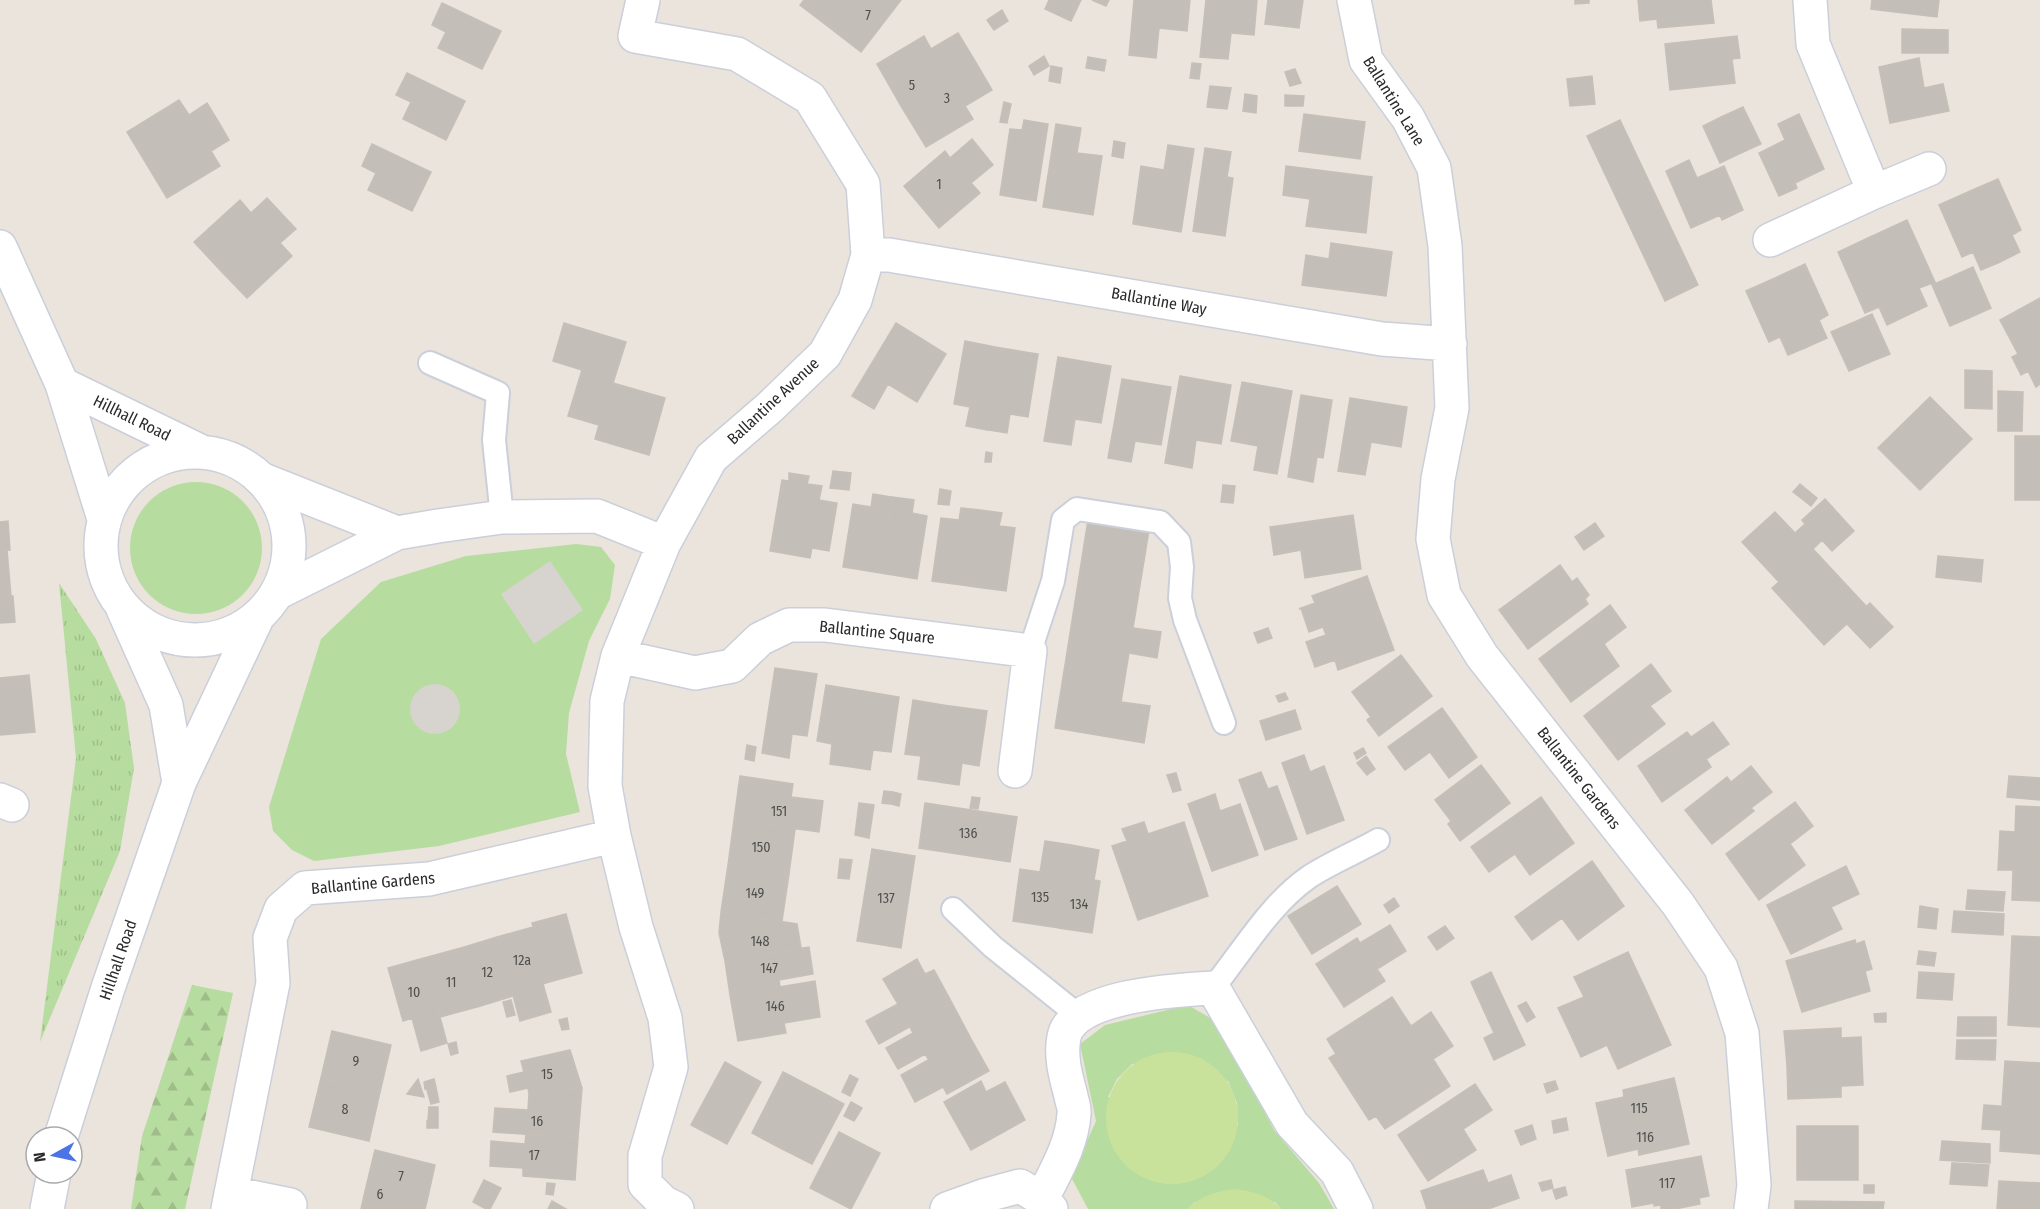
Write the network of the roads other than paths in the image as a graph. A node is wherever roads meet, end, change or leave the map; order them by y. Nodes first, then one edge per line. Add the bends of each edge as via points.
1 (643, 0) edge
2 (1354, 0) edge
3 (1810, 0) edge
4 (1929, 169) dead end
5 (1874, 192) junction
6 (1770, 240) dead end
7 (0, 247) edge
8 (868, 255) junction
9 (1450, 344) junction
10 (430, 363) dead end
11 (62, 384) junction
12 (202, 452) junction
13 (261, 479) junction
14 (502, 517) junction
15 (104, 519) junction
16 (397, 533) junction
17 (664, 543) junction
18 (267, 605) junction
19 (122, 607) junction
20 (1030, 651) junction
21 (618, 656) junction
22 (1224, 723) dead end
23 (1015, 771) dead end
24 (179, 783) junction
25 (614, 836) junction
26 (1378, 840) dead end
27 (953, 909) dead end
28 (1213, 988) junction
29 (1078, 1015) junction
30 (65, 1125) edge
31 (52, 1185) edge
32 (229, 1201) edge
33 (1047, 1204) edge
34 (290, 1205) dead end
35 (47, 1209) edge
36 (677, 1209) edge
37 (947, 1209) edge
38 (1356, 1209) edge
39 (1751, 1209) edge

1 - 8 street, Ballantine Avenue via 635,36 737,54 810,98 863,184
2 - 9 street, Ballantine Lane via 1365,60 1408,118 1434,168 1445,246
3 - 5 street via 1813,44
4 - 5 street
5 - 6 street
7 - 11 street, Hillhall Road
8 - 9 street, Ballantine Way via 889,255 1382,339
8 - 17 street, Ballantine Avenue via 855,300 825,354 711,458
9 - 39 street, Ballantine Gardens via 1452,408 1438,479 1433,539 1444,595 1482,656 1678,904 1720,968 1742,1033 1754,1185
10 - 14 lane via 498,393 494,440
11 - 12 street, Hillhall Road
11 - 15 street, Hillhall Road
12 - 13 street via 234,460
12 - 15 street via 170,455 141,469 118,490
13 - 16 street
13 - 18 street via 279,506 288,537 287,566
14 - 16 street
14 - 17 street via 597,516
15 - 19 street via 100,549 107,580
16 - 18 street
17 - 21 street
18 - 19 street via 234,632 206,640 175,639 146,627
18 - 24 street, Hillhall Road
19 - 24 street, Hillhall Road via 166,705
20 - 21 street, Ballantine Square via 825,625 789,625 760,639 732,666 695,673
20 - 22 lane via 1053,581 1063,520 1077,509 1160,522 1179,542 1180,598 1185,620
20 - 23 street
21 - 25 street via 607,701 605,786
24 - 30 street, Hillhall Road
25 - 32 street, Ballantine Gardens via 429,879 305,888 282,909 270,938 273,983
25 - 36 street via 636,927 665,1018 671,1067 645,1156 645,1184 663,1202
26 - 28 lane via 1309,877 1289,893
27 - 29 lane via 993,947
28 - 29 street via 1161,991 1119,1000
28 - 38 street via 1292,1124 1337,1172
29 - 33 street via 1064,1035 1063,1063 1075,1112 1069,1144
31 - 35 street
32 - 34 street, Ballantine Gardens
33 - 37 street via 1020,1186

